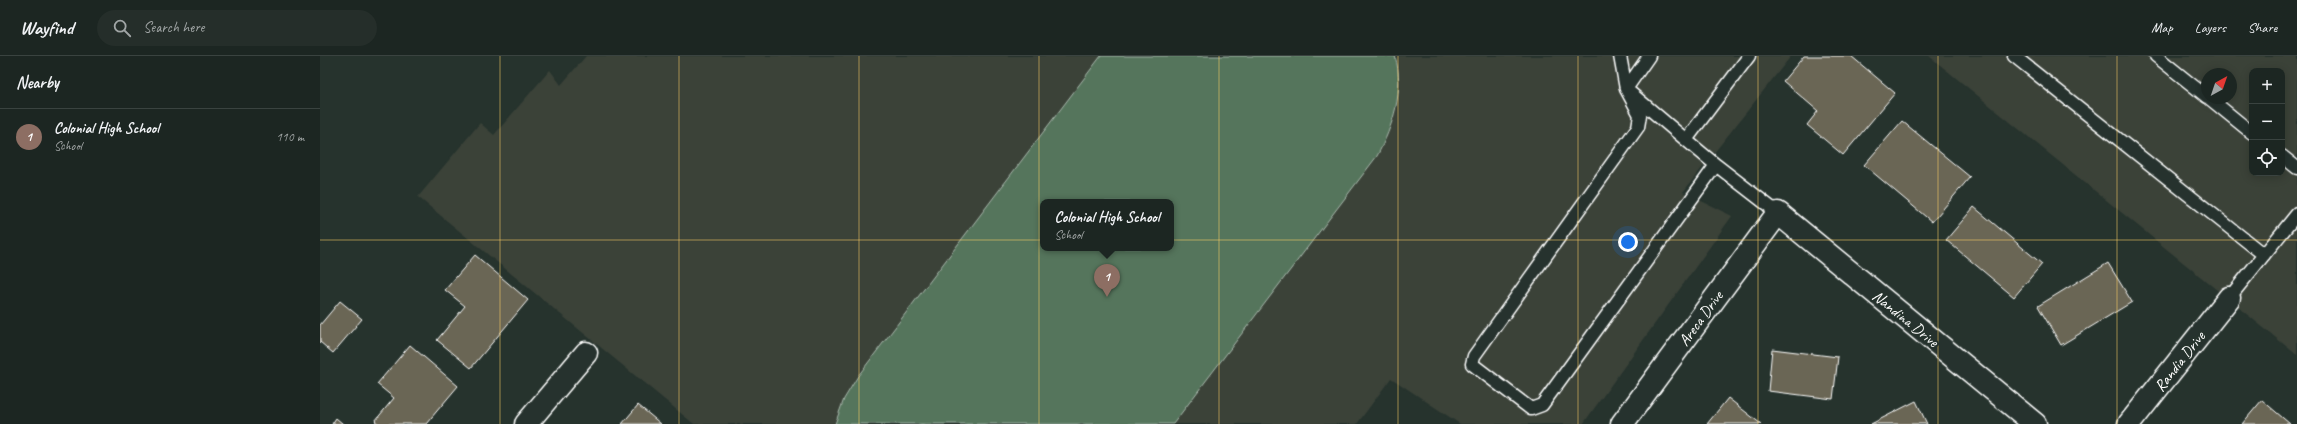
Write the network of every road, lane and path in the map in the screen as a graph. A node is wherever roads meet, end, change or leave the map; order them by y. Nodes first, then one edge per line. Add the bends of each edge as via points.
1 (1620, 56) edge
2 (1649, 56) edge
3 (1749, 56) edge
4 (2014, 56) edge
5 (2156, 56) edge
6 (1626, 89) junction
7 (2201, 91) edge
8 (2217, 104) edge
9 (2249, 131) edge
10 (1686, 140) junction
11 (2285, 158) edge
12 (1716, 165) junction
13 (2297, 168) edge
14 (1778, 213) junction
15 (2297, 214) edge
16 (2264, 255) junction
17 (2229, 298) joint
18 (586, 353) dead end
19 (526, 424) edge
20 (1622, 424) edge
21 (2035, 424) edge
22 (2129, 424) edge

1 - 6 lane
2 - 6 lane
3 - 10 lane
4 - 16 lane
5 - 7 lane
6 - 10 lane
6 - 12 lane via 1640,114 1638,127 1474,356 1472,364 1531,409 1542,405
8 - 9 lane
10 - 12 lane
11 - 13 lane
12 - 14 lane
14 - 20 street, Areca Drive
14 - 21 street, Nandina Drive
15 - 16 lane
16 - 17 lane
17 - 22 street, Randia Drive
18 - 19 street

